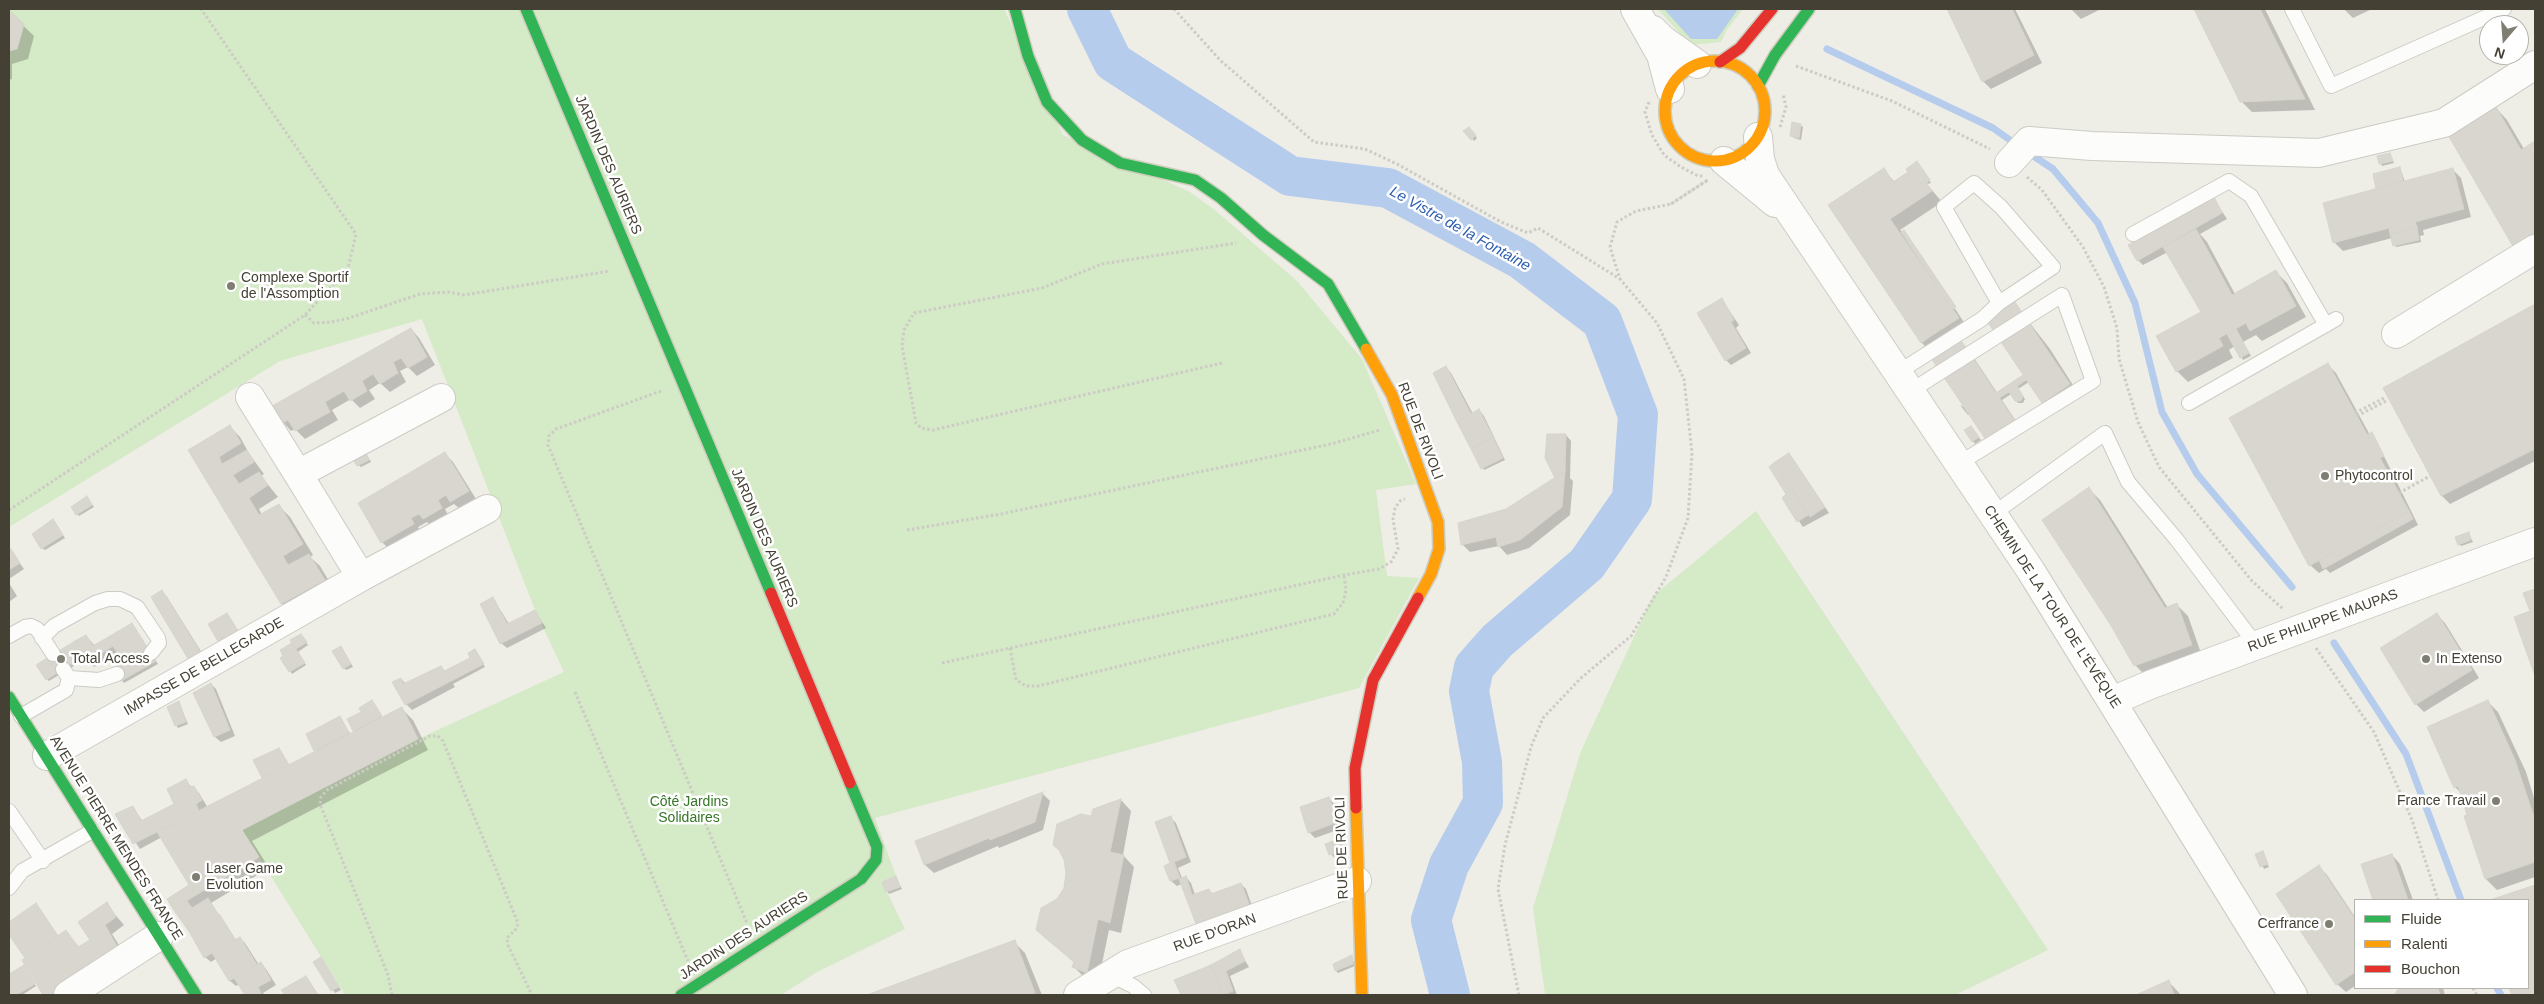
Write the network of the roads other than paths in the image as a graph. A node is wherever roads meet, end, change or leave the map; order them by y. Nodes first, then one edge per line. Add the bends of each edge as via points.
1 (526, 9) edge
2 (1015, 9) edge
3 (1772, 9) edge
4 (1809, 9) edge
5 (2292, 9) edge
6 (2504, 9) edge
7 (1636, 11) edge
8 (1709, 63) junction
9 (2535, 65) edge
10 (1758, 86) junction
11 (1660, 94) junction
12 (1768, 136) junction
13 (2009, 163) road end
14 (1718, 169) junction
15 (1803, 232) junction
16 (2133, 234) dead end
17 (2535, 249) edge
18 (1999, 303) junction
19 (2396, 334) dead end
20 (1903, 382) junction
21 (250, 397) dead end
22 (441, 398) dead end
23 (2189, 403) dead end
24 (1958, 464) junction
25 (298, 474) junction
26 (487, 509) dead end
27 (1993, 514) junction
28 (2535, 542) edge
29 (361, 577) junction
30 (9, 636) edge
31 (42, 638) junction
32 (2257, 646) junction
33 (151, 653) dead end
34 (53, 654) dead end
35 (117, 674) dead end
36 (9, 697) edge
37 (2112, 701) junction
38 (15, 713) edge
39 (48, 756) junction
40 (9, 811) edge
41 (92, 831) junction
42 (43, 861) junction
43 (1357, 881) junction
44 (9, 888) edge
45 (159, 936) junction
46 (1110, 975) junction
47 (2294, 993) edge
48 (68, 995) edge
49 (196, 995) edge
50 (681, 995) edge
51 (1078, 995) edge
52 (1144, 995) edge
53 (1362, 995) edge

1 - 50 street, JARDIN DES AURIERS via 877,847 876,860 861,879
2 - 43 street, RUE DE RIVOLI via 1028,56 1047,102 1082,140 1120,162 1195,180 1328,284 1392,395 1438,522 1438,549 1431,574 1373,680 1355,768
3 - 8 street via 1740,48
4 - 10 street via 1775,55
5 - 6 lane via 2331,86
7 - 8 street via 1663,40
7 - 11 street via 1661,55
8 - 10 street via 1742,69
8 - 11 street via 1681,74
9 - 13 street via 2444,122 2319,153 2029,141
10 - 12 street via 1764,103
11 - 14 street via 1666,125 1674,140 1686,152
12 - 14 street
12 - 15 street, CHEMIN DE LA TOUR DE L'ÉVÊQUE via 1760,159 1765,175
14 - 15 street, CHEMIN DE LA TOUR DE L'ÉVÊQUE via 1771,198
15 - 20 street, CHEMIN DE LA TOUR DE L'ÉVÊQUE
16 - 23 lane via 2229,181 2251,196 2331,322
17 - 19 street
18 - 18 lane via 2053,267 2001,207 1974,184 1944,206
18 - 20 lane
20 - 24 street, CHEMIN DE LA TOUR DE L'ÉVÊQUE
20 - 24 lane via 2062,294 2093,381
21 - 25 street
22 - 25 street
24 - 27 street, CHEMIN DE LA TOUR DE L'ÉVÊQUE
25 - 29 street
26 - 29 street, IMPASSE DE BELLEGARDE
27 - 32 lane via 2105,433 2128,482 2177,540
27 - 37 street, CHEMIN DE LA TOUR DE L'ÉVÊQUE
28 - 32 street, RUE PHILIPPE MAUPAS
29 - 39 street, IMPASSE DE BELLEGARDE
30 - 31 lane via 31,626
31 - 33 lane via 54,626 95,603 120,599 137,608 158,638 159,643
31 - 34 lane
32 - 37 street, RUE PHILIPPE MAUPAS
35 - 38 lane via 98,680 66,674 66,690
36 - 38 street, AVENUE PIERRE MENDES FRANCE
37 - 47 street, CHEMIN DE LA TOUR DE L'ÉVÊQUE
38 - 39 street, AVENUE PIERRE MENDES FRANCE
39 - 41 street, AVENUE PIERRE MENDES FRANCE
40 - 42 lane
41 - 42 lane
41 - 45 street, AVENUE PIERRE MENDES FRANCE
42 - 44 lane via 22,871
43 - 46 street, RUE D'ORAN via 1128,964
43 - 53 street, RUE DE RIVOLI
45 - 48 street
45 - 49 street, AVENUE PIERRE MENDES FRANCE
46 - 51 street, RUE D'ORAN
46 - 52 lane

